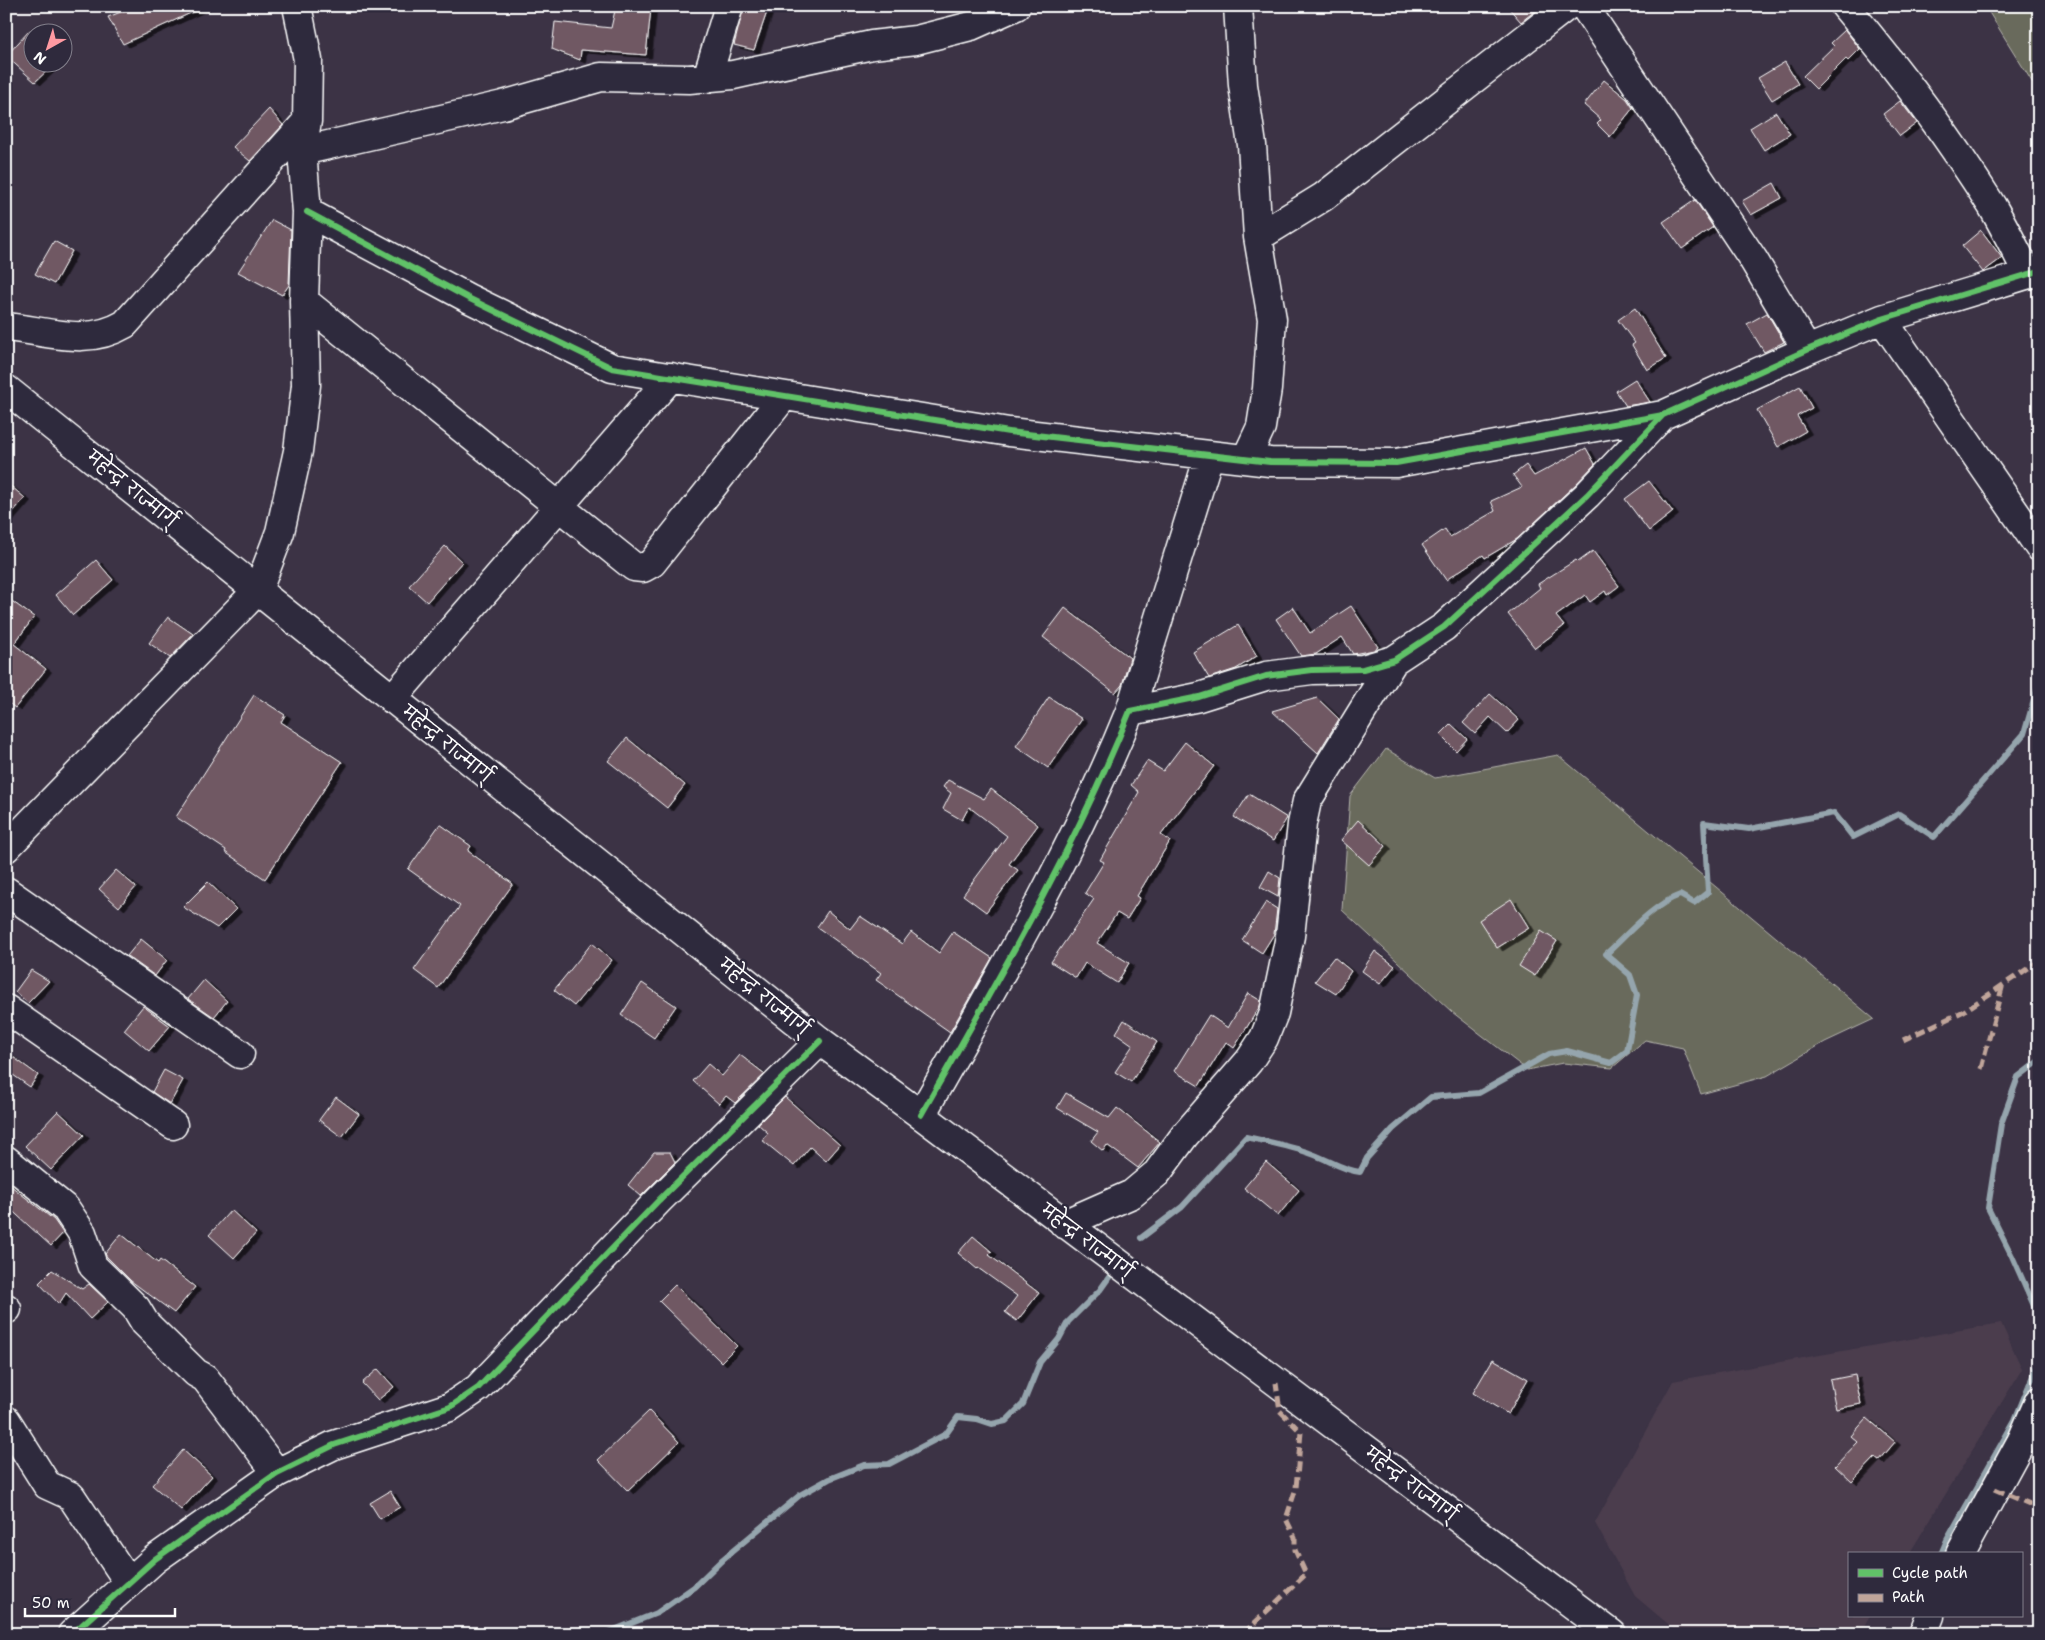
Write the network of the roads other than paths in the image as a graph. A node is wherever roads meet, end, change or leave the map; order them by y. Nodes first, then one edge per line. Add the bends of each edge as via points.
1 (297, 6) edge
2 (729, 6) edge
3 (1016, 6) edge
4 (1238, 6) edge
5 (1567, 6) edge
6 (1584, 6) edge
7 (1845, 6) edge
8 (707, 78) junction
9 (307, 121) junction
10 (302, 151) junction
11 (307, 212) junction
12 (1258, 237) junction
13 (2033, 273) edge
14 (304, 301) junction
15 (1882, 319) junction
16 (6, 327) edge
17 (1807, 350) junction
18 (671, 376) junction
19 (6, 389) edge
20 (784, 396) junction
21 (1664, 416) junction
22 (1210, 456) junction
23 (1246, 459) junction
24 (560, 507) junction
25 (2039, 547) edge
26 (258, 590) junction
27 (1394, 660) junction
28 (392, 699) junction
29 (1130, 711) junction
30 (6, 848) edge
31 (6, 891) edge
32 (6, 1009) edge
33 (820, 1041) junction
34 (240, 1054) dead end
35 (921, 1115) junction
36 (173, 1125) dead end
37 (6, 1160) edge
38 (1064, 1224) junction
39 (2039, 1401) edge
40 (6, 1420) edge
41 (277, 1473) junction
42 (1961, 1552) edge
43 (129, 1583) junction
44 (1929, 1618) edge
45 (72, 1634) edge
46 (1612, 1634) edge
47 (1923, 1634) edge

1 - 9 main road via 308,60
2 - 8 main road
3 - 8 main road via 971,26 916,40 872,45 733,76
4 - 12 main road
5 - 12 main road via 1323,197
6 - 17 main road via 1753,259
7 - 13 main road via 1882,49 1933,119
8 - 10 main road via 601,77 503,105
9 - 10 main road
9 - 16 main road via 125,324 111,332 83,338
10 - 11 main road
11 - 14 main road
11 - 18 main road via 468,298 612,368
12 - 23 main road via 1272,319 1261,427
13 - 15 main road
14 - 24 main road
14 - 26 main road via 306,385 298,451 280,532
15 - 17 main road
15 - 25 main road
17 - 21 main road
18 - 20 main road
18 - 24 main road
19 - 26 main road, महेन्द्र राज्मार्ग्
20 - 22 main road via 1009,432
20 - 24 main road via 652,563 643,568 634,567
21 - 23 main road via 1396,463 1314,464
21 - 27 main road via 1587,495 1451,620
22 - 23 main road
22 - 29 main road
24 - 28 main road
26 - 28 main road, महेन्द्र राज्मार्ग्
26 - 30 main road
27 - 29 main road via 1363,669 1312,670 1266,676 1199,698
27 - 38 main road via 1307,801 1290,936 1274,1013 1264,1038 1250,1061 1185,1134 1157,1173 1132,1194
28 - 33 main road, महेन्द्र राज्मार्ग्
29 - 35 main road via 1032,918
31 - 34 main road
32 - 36 main road
33 - 35 main road, महेन्द्र राज्मार्ग्
33 - 41 main road via 659,1200 478,1388 450,1407 334,1446
35 - 38 main road, महेन्द्र राज्मार्ग्
37 - 41 main road via 66,1209 82,1233 93,1266 136,1308 145,1323 205,1378
38 - 46 main road, महेन्द्र राज्मार्ग्
39 - 42 main road via 2022,1440
40 - 43 main road via 47,1485 71,1496
41 - 43 main road via 155,1559
43 - 45 main road
44 - 47 main road

